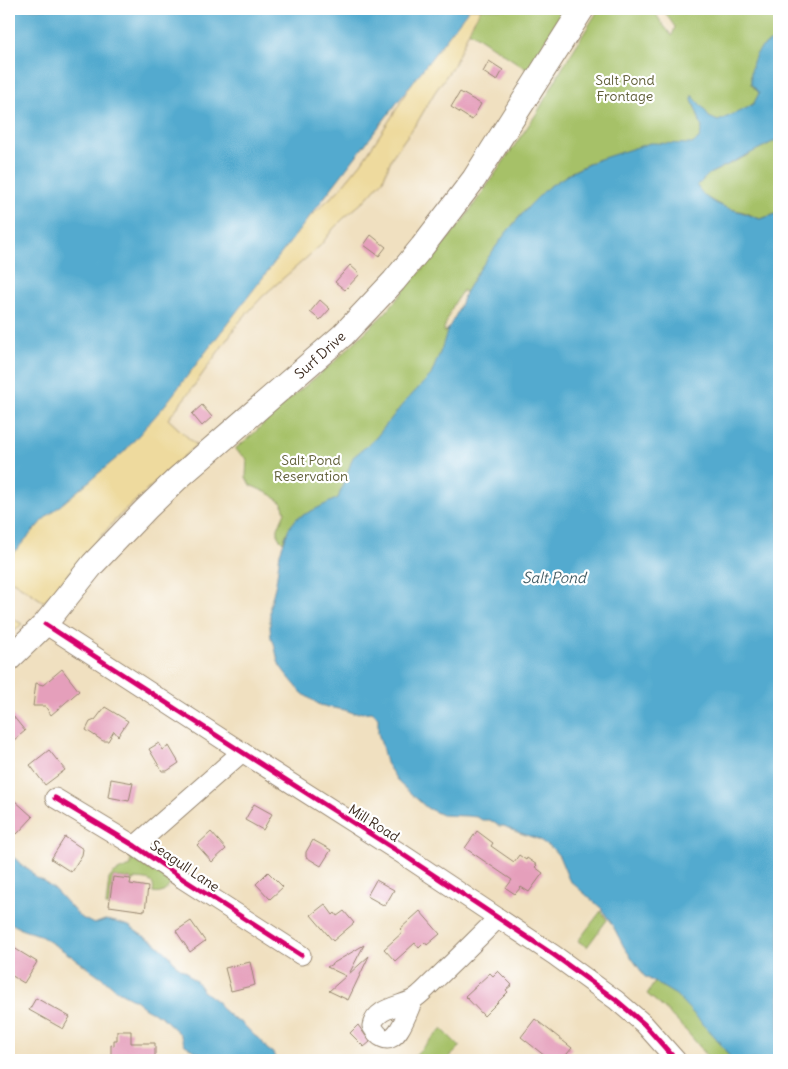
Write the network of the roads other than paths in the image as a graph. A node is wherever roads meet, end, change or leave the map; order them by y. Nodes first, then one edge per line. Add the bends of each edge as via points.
1 (582, 9) edge
2 (45, 624) junction
3 (9, 659) edge
4 (242, 752) junction
5 (55, 798) dead end
6 (135, 846) junction
7 (498, 918) junction
8 (301, 955) dead end
9 (413, 1000) dead end
10 (676, 1060) edge

1 - 2 main road, Surf Drive via 474,179 394,281 343,335 146,509 94,564
2 - 3 main road, Surf Drive
2 - 4 street, Mill Road
4 - 6 street, Seagull Lane
4 - 7 street, Mill Road
5 - 6 street, Seagull Lane
6 - 8 street, Seagull Lane
7 - 9 street
7 - 10 street, Mill Road via 616,1000 644,1024

